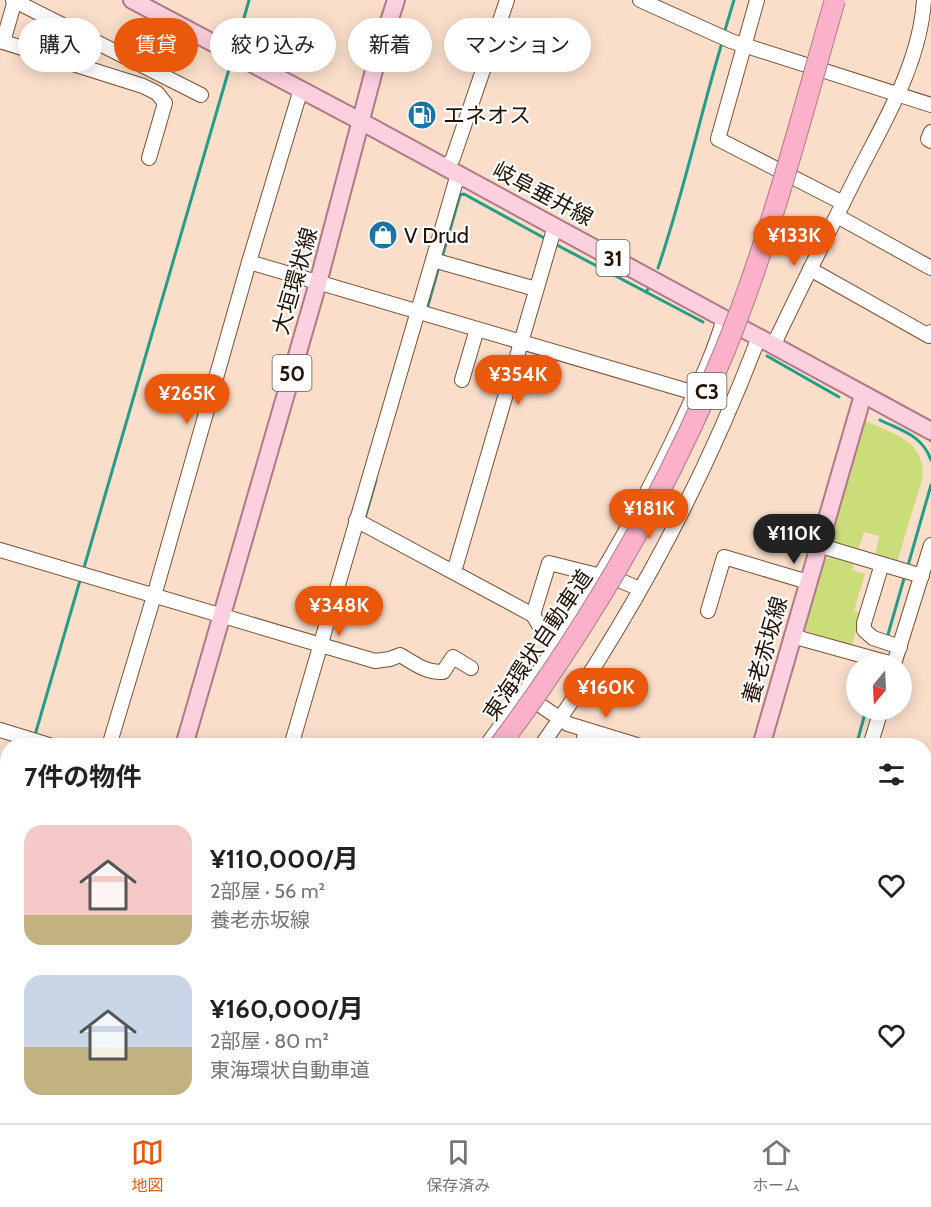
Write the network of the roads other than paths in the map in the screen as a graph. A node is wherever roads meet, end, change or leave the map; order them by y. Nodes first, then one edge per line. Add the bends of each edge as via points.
1 (14, 0) edge
2 (132, 0) edge
3 (396, 0) edge
4 (507, 0) edge
5 (640, 0) edge
6 (758, 0) edge
7 (835, 0) edge
8 (924, 0) edge
9 (926, 22) edge
10 (1, 42) edge
11 (745, 46) junction
12 (301, 89) junction
13 (899, 93) junction
14 (201, 95) dead end
15 (931, 105) edge
16 (362, 122) junction
17 (931, 132) edge
18 (931, 141) edge
19 (149, 158) dead end
20 (452, 171) junction
21 (840, 209) junction
22 (555, 226) junction
23 (433, 260) junction
24 (249, 262) junction
25 (931, 268) edge
26 (810, 269) junction
27 (318, 283) junction
28 (536, 289) junction
29 (417, 311) junction
30 (724, 318) junction
31 (477, 329) junction
32 (931, 332) edge
33 (766, 340) junction
34 (520, 341) junction
35 (462, 380) dead end
36 (695, 393) junction
37 (863, 395) junction
38 (931, 431) edge
39 (356, 520) junction
40 (818, 545) junction
41 (931, 545) edge
42 (0, 550) edge
43 (882, 564) junction
44 (452, 571) junction
45 (912, 573) junction
46 (600, 577) junction
47 (808, 582) junction
48 (640, 589) junction
49 (154, 596) junction
50 (708, 611) dead end
51 (533, 615) junction
52 (222, 616) junction
53 (792, 636) junction
54 (890, 644) junction
55 (320, 645) junction
56 (556, 648) junction
57 (856, 654) edge
58 (891, 654) edge
59 (471, 668) dead end
60 (524, 694) junction
61 (560, 719) junction
62 (878, 720) edge
63 (0, 730) edge
64 (586, 730) junction
65 (27, 738) edge
66 (111, 738) edge
67 (186, 738) edge
68 (293, 738) edge
69 (492, 738) edge
70 (505, 738) edge
71 (547, 738) edge
72 (584, 738) edge
73 (613, 738) edge
74 (763, 738) edge
75 (872, 738) edge

1 - 10 street
1 - 14 street
2 - 12 main road, 岐阜垂井線 / 31
3 - 16 main road, 大垣環状線 / 50
4 - 20 street via 453,158
5 - 11 street
6 - 11 street
7 - 70 highway, 東海環状自動車道 / C3, bridge via 754,267 693,424 616,572
8 - 9 street
9 - 13 street
10 - 19 street via 157,93 165,103
11 - 13 street
11 - 21 street via 718,139
12 - 16 main road, 岐阜垂井線 / 31
12 - 24 street
13 - 15 street
13 - 21 street
16 - 20 main road, 岐阜垂井線 / 31
16 - 27 main road, 大垣環状線 / 50
17 - 18 street
20 - 22 main road, 岐阜垂井線 / 31
20 - 23 street
21 - 25 street
21 - 26 street
22 - 28 street
22 - 30 main road, 岐阜垂井線 / 31
23 - 28 street
23 - 29 street
24 - 27 street
24 - 49 street
26 - 32 street via 929,336
26 - 33 street
27 - 29 street
27 - 52 main road, 大垣環状線 / 50
28 - 34 street
29 - 31 street
29 - 39 street
30 - 33 main road, 岐阜垂井線 / 31
30 - 36 street
31 - 34 street
31 - 35 street
33 - 37 main road, 岐阜垂井線 / 31
33 - 48 street
34 - 36 street
34 - 44 street
36 - 46 street
37 - 38 main road, 岐阜垂井線 / 31
37 - 40 main road, 養老赤坂線
39 - 44 street
39 - 55 street
40 - 43 street
40 - 47 main road, 養老赤坂線
41 - 45 street
42 - 49 street
43 - 45 street
43 - 54 street via 864,630
44 - 51 street
45 - 54 street
46 - 48 street
46 - 51 street via 549,563
46 - 56 street
47 - 50 street via 724,557
47 - 53 main road, 養老赤坂線
48 - 61 street
49 - 52 street
49 - 66 street
51 - 56 street via 546,639
52 - 55 street
52 - 67 main road, 大垣環状線 / 50
53 - 57 street
53 - 74 main road, 養老赤坂線
54 - 58 street
55 - 59 street via 375,661 400,655 435,672 443,672 453,657
55 - 68 street
56 - 60 street
60 - 61 street
60 - 69 street
61 - 64 street
61 - 71 street
62 - 75 street
63 - 65 street
64 - 72 street
64 - 73 street

